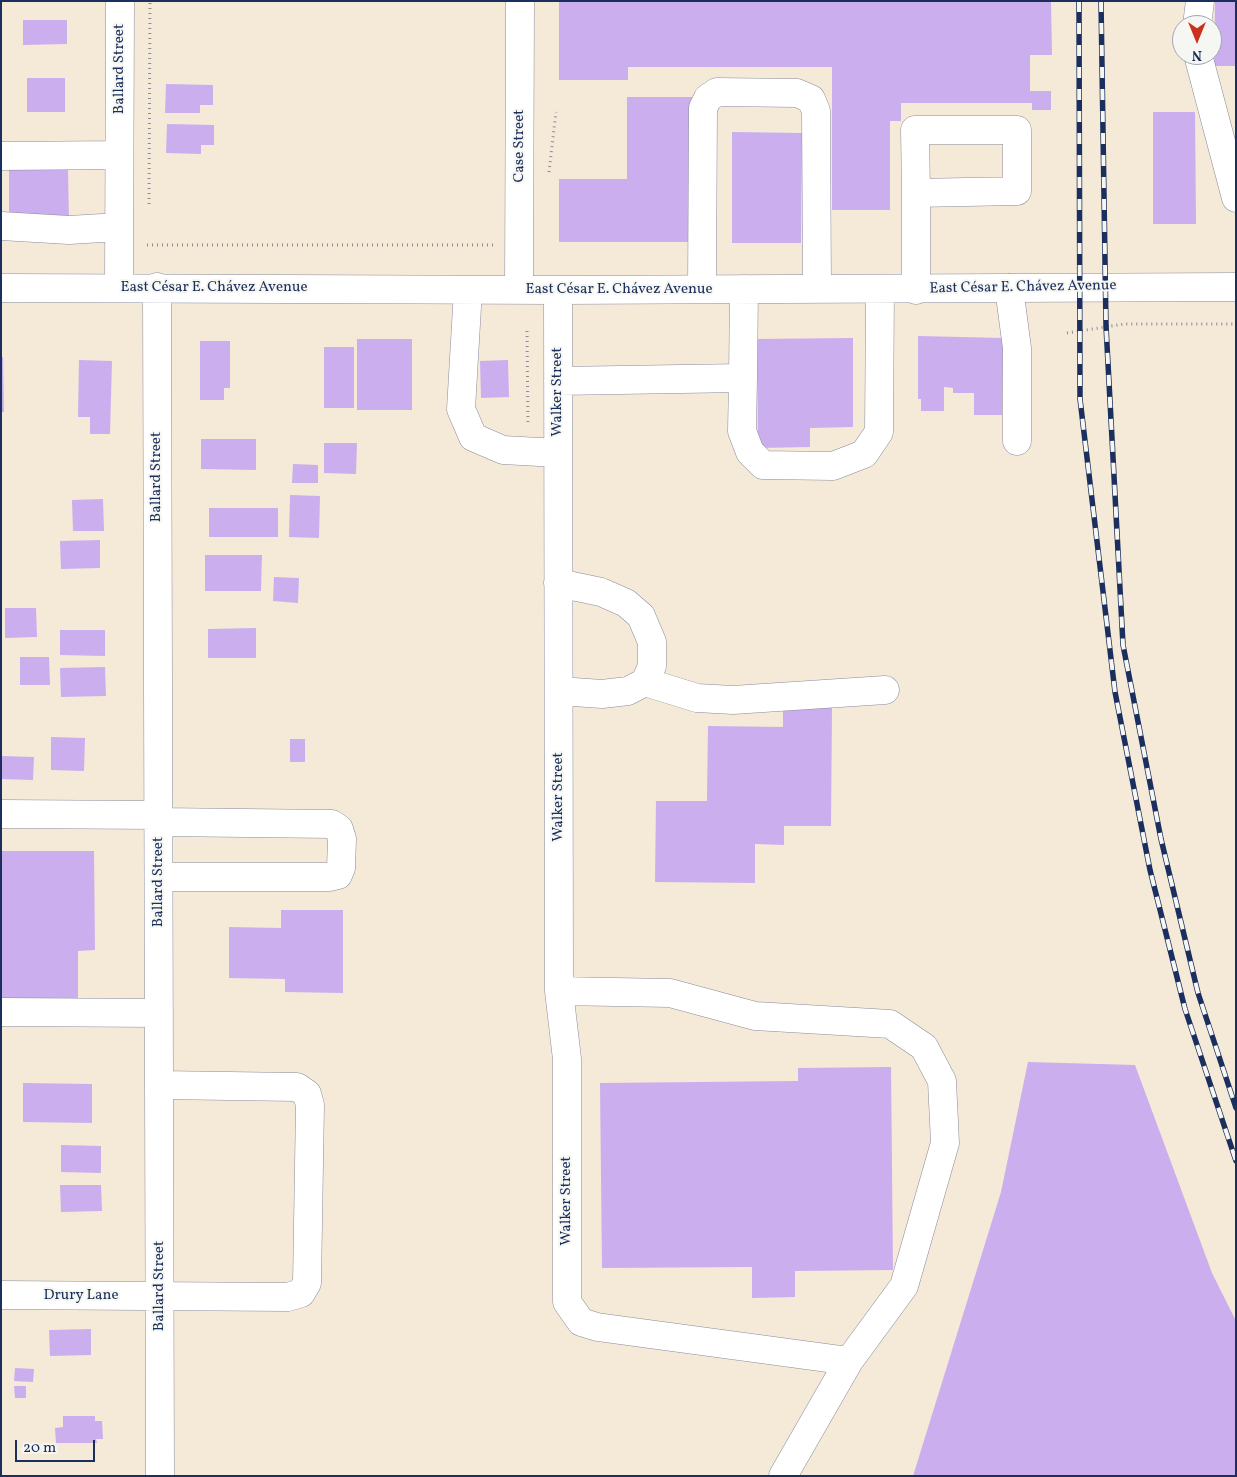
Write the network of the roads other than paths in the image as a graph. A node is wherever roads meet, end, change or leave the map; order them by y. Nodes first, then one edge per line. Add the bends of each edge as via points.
1 (120, 1) edge
2 (520, 1) edge
3 (1200, 1) edge
4 (1198, 15) edge
5 (1200, 65) edge
6 (119, 155) junction
7 (1, 156) edge
8 (1231, 158) edge
9 (916, 192) dead end
10 (1236, 198) edge
11 (1, 226) edge
12 (119, 236) junction
13 (119, 287) junction
14 (157, 287) junction
15 (1236, 287) edge
16 (1, 288) edge
17 (1009, 288) junction
18 (744, 289) junction
19 (817, 289) junction
20 (880, 289) junction
21 (468, 290) junction
22 (519, 290) junction
23 (558, 290) junction
24 (702, 290) junction
25 (916, 290) junction
26 (743, 378) junction
27 (558, 381) junction
28 (1017, 441) dead end
29 (558, 453) junction
30 (558, 583) junction
31 (645, 682) junction
32 (885, 690) dead end
33 (559, 691) junction
34 (1, 814) edge
35 (158, 819) junction
36 (159, 877) junction
37 (559, 991) junction
38 (1, 1012) edge
39 (159, 1013) junction
40 (160, 1085) junction
41 (1, 1295) edge
42 (160, 1296) junction
43 (849, 1361) junction
44 (160, 1476) edge
45 (783, 1476) edge

1 - 6 street, Ballard Street
2 - 22 street, Case Street
3 - 4 street
5 - 8 street via 1208,97
6 - 7 street
6 - 12 street, Ballard Street
8 - 10 street
9 - 25 street
11 - 12 street
12 - 13 street, Ballard Street
13 - 14 street, East César E. Chávez Avenue
13 - 16 street, East César E. Chávez Avenue
14 - 21 street, East César E. Chávez Avenue
14 - 35 street, Ballard Street
15 - 17 street, East César E. Chávez Avenue
17 - 25 street, East César E. Chávez Avenue
17 - 28 street via 1017,348
18 - 19 street, East César E. Chávez Avenue
18 - 24 street, East César E. Chávez Avenue
18 - 26 street
19 - 20 street, East César E. Chávez Avenue
19 - 24 street via 816,111 811,99 797,92 718,92 708,98 703,108
20 - 25 street, East César E. Chávez Avenue
20 - 26 street via 879,432 864,454 833,466 763,465 750,452 742,432
21 - 22 street, East César E. Chávez Avenue
21 - 29 street via 461,409 473,437 503,450
22 - 23 street, East César E. Chávez Avenue
23 - 24 street, East César E. Chávez Avenue
23 - 27 street, Walker Street
26 - 27 street
27 - 29 street, Walker Street
29 - 30 street, Walker Street
30 - 31 street via 601,592 626,603 641,616 652,642 652,666
30 - 33 street, Walker Street
31 - 32 street via 697,698 733,700
31 - 33 street via 628,691 602,694
33 - 37 street, Walker Street
34 - 35 street
35 - 36 street, Ballard Street
35 - 36 street via 332,824 339,829 342,840 341,868 338,875 330,878
36 - 39 street, Ballard Street
37 - 43 street, Walker Street via 567,1059 566,1302 581,1322 597,1327
37 - 43 street via 670,992 755,1016 890,1024 924,1047 942,1081 945,1142 904,1286
38 - 39 street
39 - 40 street, Ballard Street
40 - 42 street, Ballard Street
40 - 42 street, Drury Lane via 297,1087 307,1094 310,1105 307,1283 301,1293 288,1297
41 - 42 street, Drury Lane
42 - 44 street, Ballard Street
43 - 45 street

